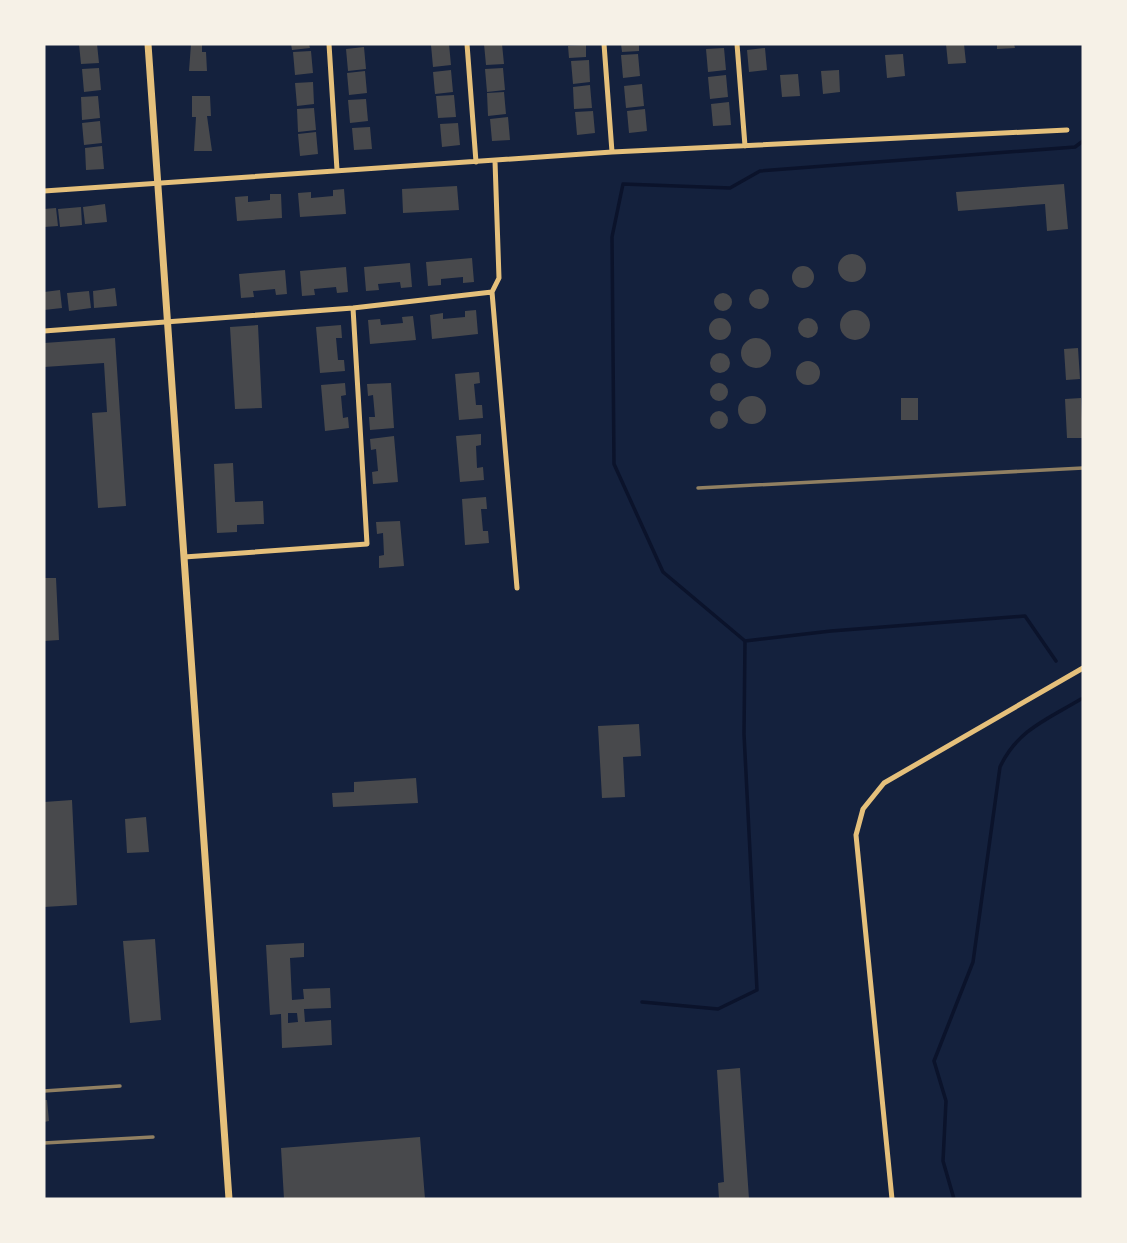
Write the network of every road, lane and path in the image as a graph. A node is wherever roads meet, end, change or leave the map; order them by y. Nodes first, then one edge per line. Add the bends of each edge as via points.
1 (148, 44) edge
2 (329, 44) edge
3 (467, 44) edge
4 (604, 44) edge
5 (737, 44) edge
6 (1067, 130) dead end
7 (745, 146) junction
8 (612, 152) junction
9 (495, 161) junction
10 (476, 162) junction
11 (337, 170) junction
12 (158, 184) junction
13 (44, 191) edge
14 (492, 292) junction
15 (353, 308) junction
16 (167, 322) junction
17 (44, 331) edge
18 (184, 557) junction
19 (517, 588) dead end
20 (1083, 668) edge
21 (229, 1199) edge
22 (892, 1199) edge

1 - 12 street
2 - 11 street
3 - 10 street
4 - 8 street
5 - 7 street
6 - 7 street
7 - 8 street
8 - 9 street
9 - 10 street
9 - 14 street via 499,278
10 - 11 street
11 - 12 street
12 - 13 street
12 - 16 street
14 - 15 street
14 - 19 street
15 - 16 street
15 - 18 street via 367,544
16 - 17 street
16 - 18 street
18 - 21 street
20 - 22 street via 884,783 863,809 856,835

